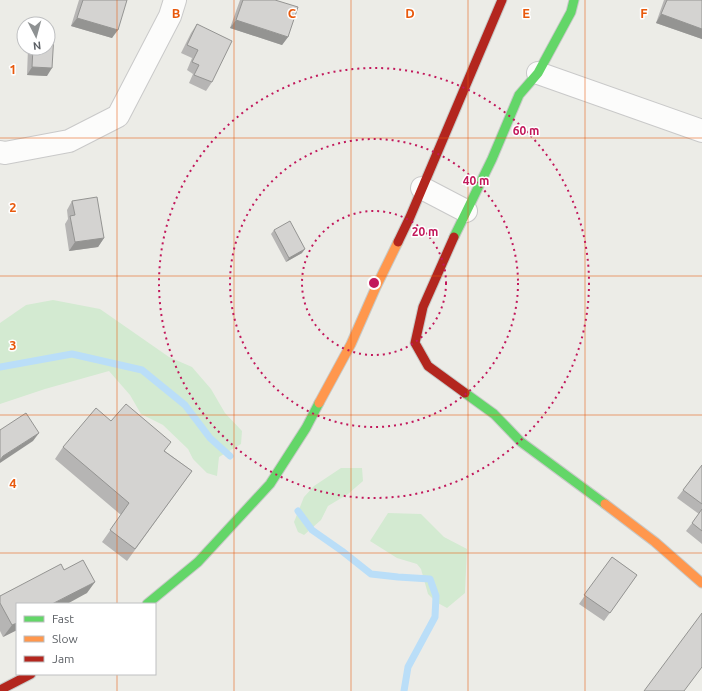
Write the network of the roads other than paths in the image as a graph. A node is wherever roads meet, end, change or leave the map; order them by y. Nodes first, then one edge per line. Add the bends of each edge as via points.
1 (176, 0) edge
2 (502, 0) edge
3 (574, 0) edge
4 (538, 73) junction
5 (702, 131) edge
6 (0, 152) edge
7 (422, 188) junction
8 (466, 211) junction
9 (702, 583) edge
10 (148, 603) edge
11 (29, 675) edge
12 (0, 690) edge

1 - 6 street via 118,116 69,141
2 - 7 street
3 - 4 street via 571,12
4 - 5 street
4 - 8 street via 519,95 492,159
7 - 8 street
7 - 10 street via 351,344 306,428 270,484 198,562
8 - 9 street via 423,307 414,343 428,366 494,414 521,442 655,542
11 - 12 street

